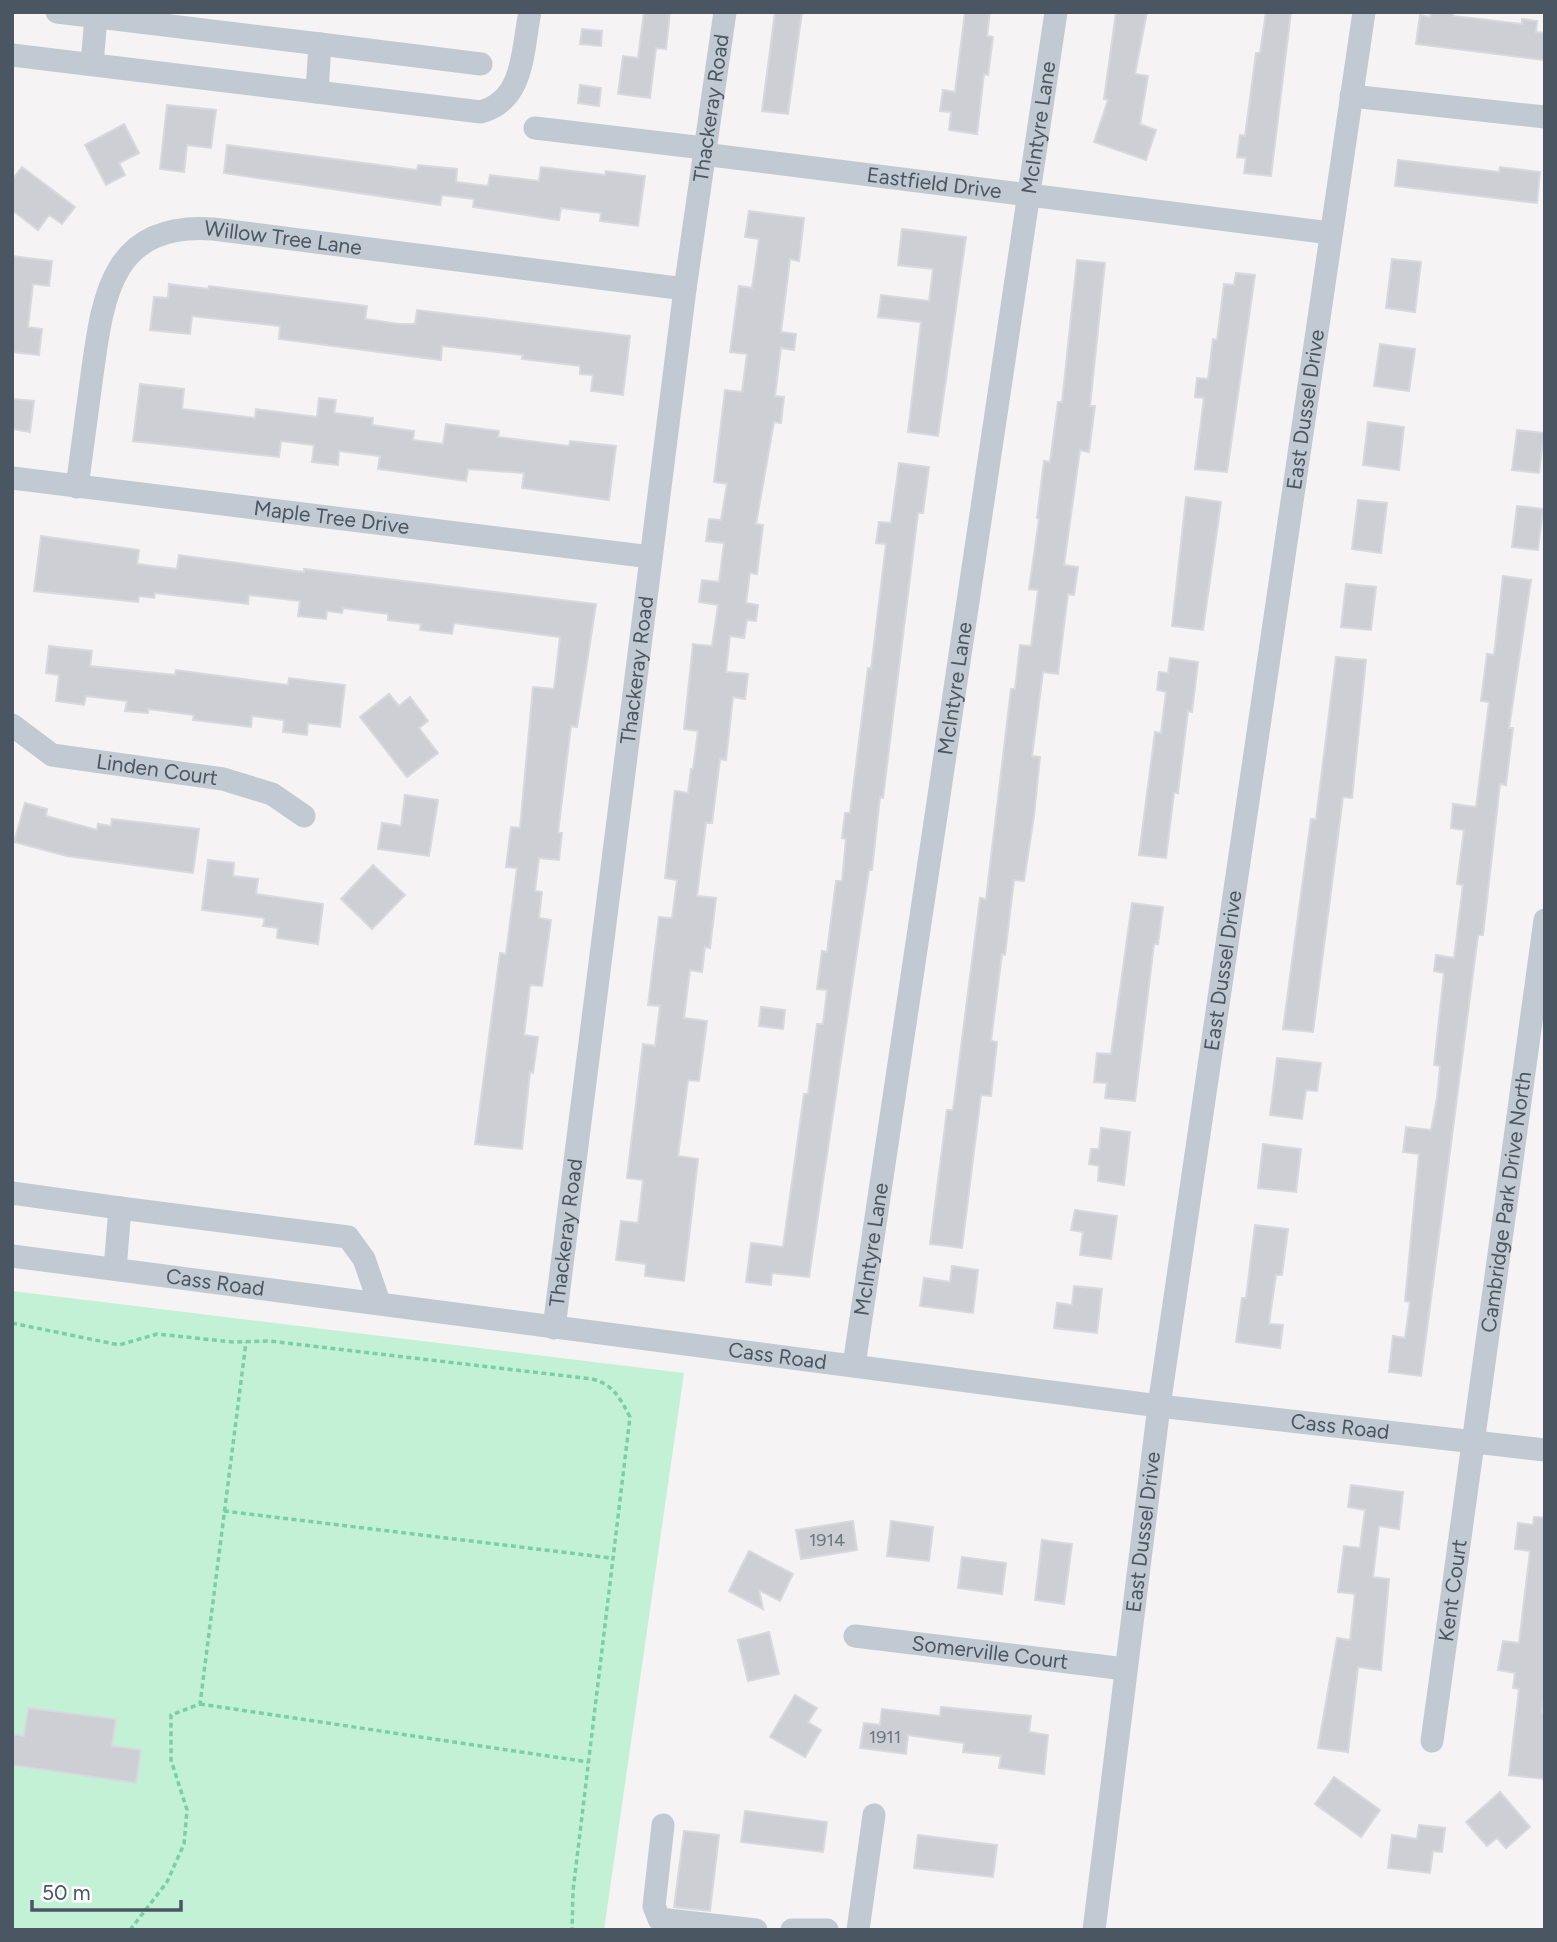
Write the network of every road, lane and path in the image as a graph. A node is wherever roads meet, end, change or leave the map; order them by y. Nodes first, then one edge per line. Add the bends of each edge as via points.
1 (57, 12) edge
2 (530, 12) edge
3 (724, 12) edge
4 (1056, 12) edge
5 (1364, 12) edge
6 (96, 17) junction
7 (320, 44) junction
8 (12, 55) edge
9 (92, 64) junction
10 (481, 64) dead end
11 (317, 92) junction
12 (1351, 96) junction
13 (1545, 117) edge
14 (535, 128) dead end
15 (704, 151) junction
16 (1029, 195) junction
17 (1330, 233) junction
18 (685, 289) junction
19 (12, 478) edge
20 (77, 487) junction
21 (651, 557) junction
22 (12, 724) edge
23 (304, 816) dead end
24 (1545, 920) edge
25 (12, 1193) edge
26 (120, 1208) junction
27 (12, 1256) edge
28 (115, 1269) junction
29 (379, 1303) junction
30 (12, 1323) edge
31 (555, 1328) junction
32 (246, 1342) junction
33 (854, 1365) junction
34 (1159, 1406) junction
35 (1471, 1440) junction
36 (1545, 1450) edge
37 (223, 1511) junction
38 (611, 1558) junction
39 (855, 1636) dead end
40 (1125, 1670) junction
41 (200, 1704) junction
42 (1432, 1741) dead end
43 (588, 1762) junction
44 (874, 1815) dead end
45 (663, 1825) dead end
46 (130, 1930) edge
47 (572, 1930) edge
48 (756, 1930) edge
49 (792, 1930) edge
50 (827, 1930) edge
51 (858, 1930) edge
52 (1094, 1930) edge

1 - 6 street
2 - 11 street via 516,86 496,108 481,112 441,109
3 - 15 street, Thackeray Road
4 - 16 street, McIntyre Lane
5 - 12 street, East Dussel Drive
6 - 7 street
6 - 9 street
7 - 10 street
7 - 11 street
8 - 9 street
9 - 11 street
12 - 13 street
12 - 17 street, East Dussel Drive
14 - 15 street, Eastfield Drive
15 - 16 street, Eastfield Drive
15 - 18 street, Thackeray Road
16 - 17 street, Eastfield Drive
16 - 33 street, McIntyre Lane
17 - 34 street, East Dussel Drive
18 - 20 street, Willow Tree Lane via 213,229 172,231 144,243 108,284
18 - 21 street, Thackeray Road
19 - 20 street, Maple Tree Drive
20 - 21 street, Maple Tree Drive
21 - 31 street, Thackeray Road
22 - 23 street, Linden Court via 52,755 223,779 272,794
24 - 35 street, Cambridge Park Drive North
25 - 26 street
26 - 28 street
26 - 29 street via 348,1237 364,1259
27 - 28 street, Cass Road
28 - 29 street, Cass Road
29 - 31 street, Cass Road
30 - 32 path via 119,1345 157,1334
31 - 33 street, Cass Road
32 - 37 path
32 - 38 path via 270,1341 606,1382 630,1416
33 - 34 street, Cass Road
34 - 35 street, Cass Road
34 - 40 street, East Dussel Drive
35 - 36 street, Cass Road
35 - 42 street, Kent Court
37 - 38 path
37 - 41 path
38 - 43 path
39 - 40 street, Somerville Court
40 - 52 street, East Dussel Drive
41 - 43 path
41 - 46 path via 171,1715 171,1760 187,1810 184,1844 167,1882
43 - 47 path
44 - 51 street
45 - 48 street via 654,1906 659,1919
49 - 50 street

